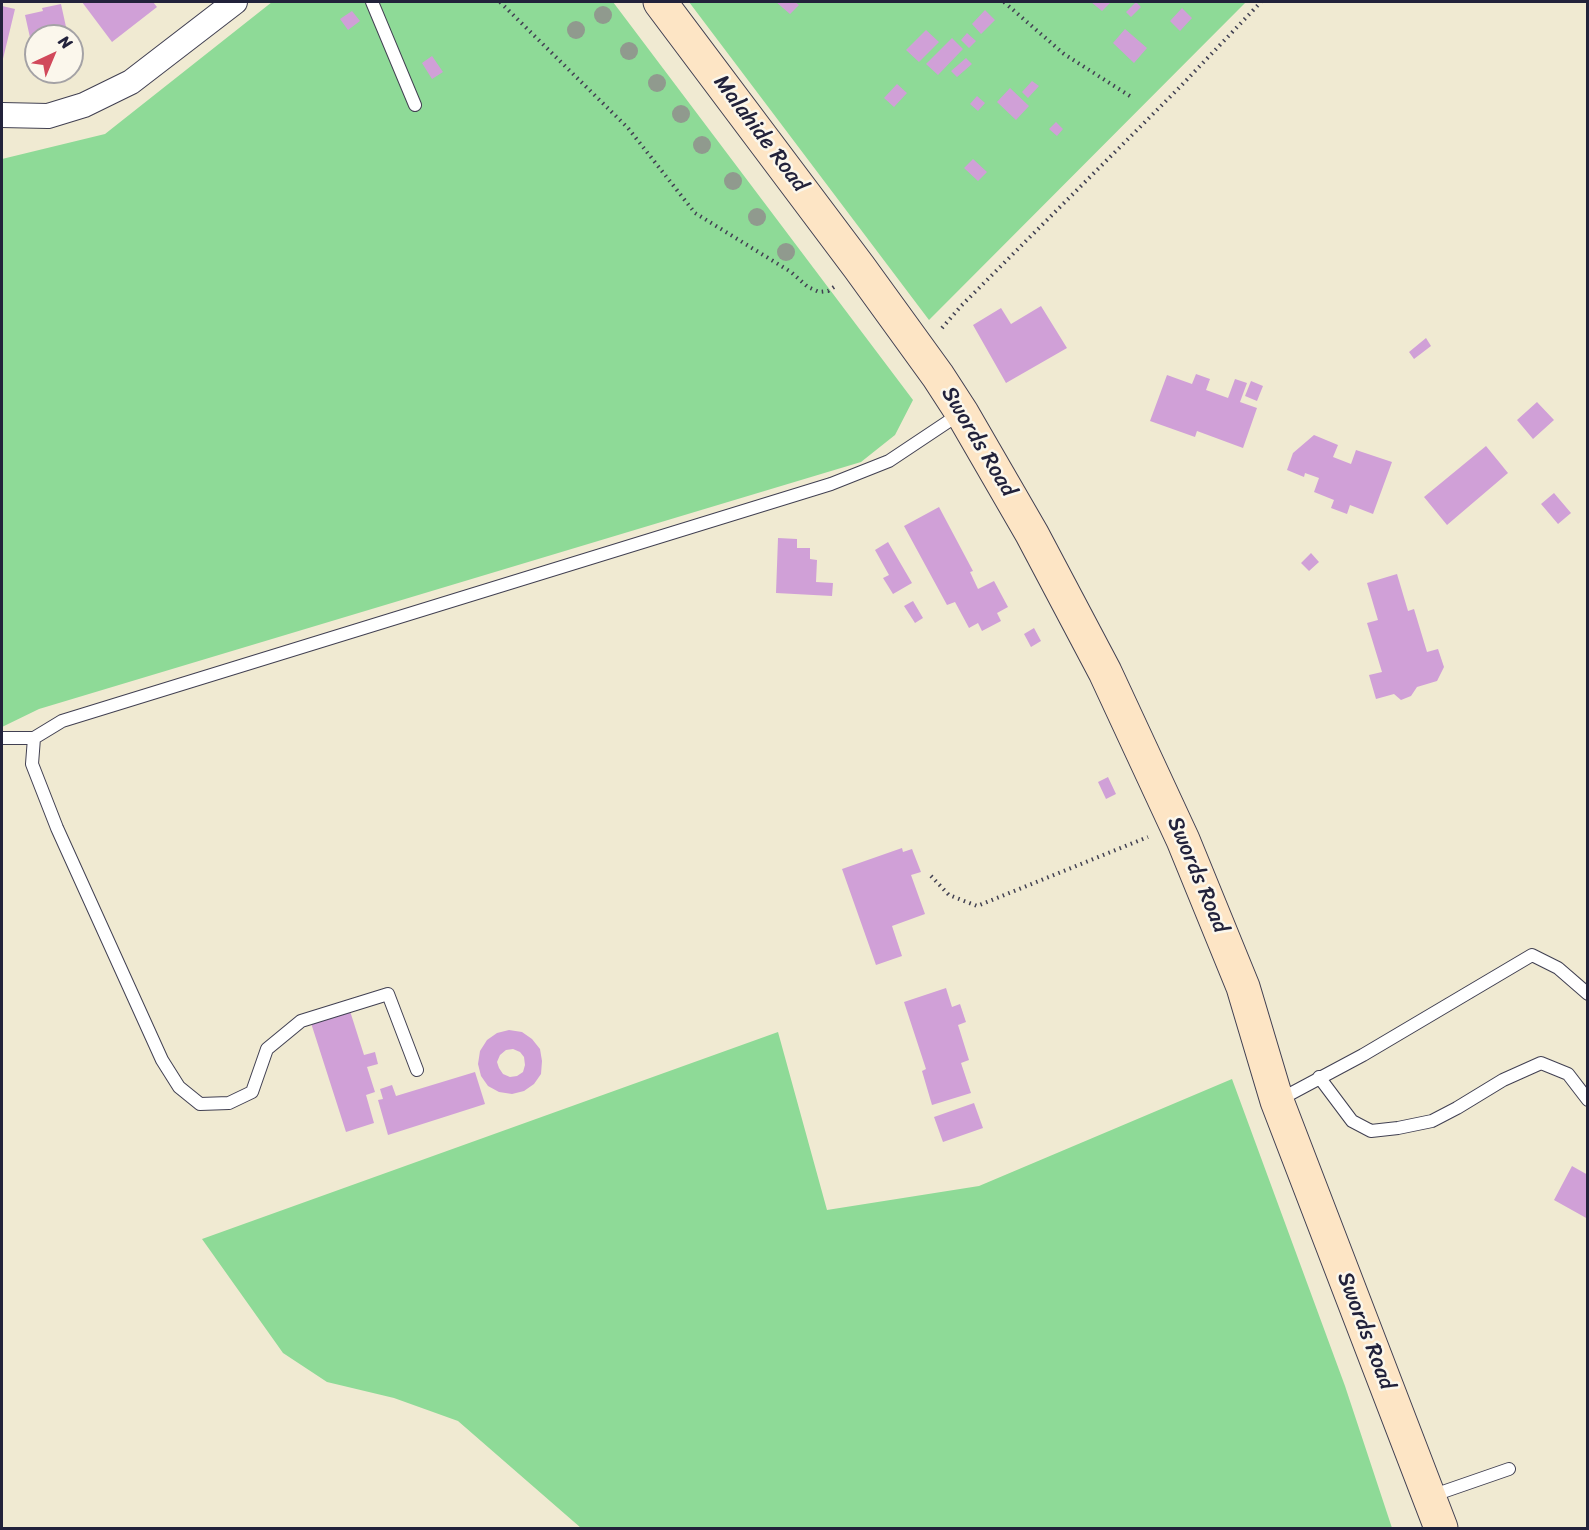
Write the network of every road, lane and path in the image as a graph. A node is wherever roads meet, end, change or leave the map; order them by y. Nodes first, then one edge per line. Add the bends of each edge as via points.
1 (235, 2) edge
2 (372, 2) edge
3 (500, 2) edge
4 (660, 2) edge
5 (1004, 2) edge
6 (1261, 2) edge
7 (1133, 98) dead end
8 (415, 105) dead end
9 (2, 114) edge
10 (860, 267) junction
11 (922, 352) junction
12 (962, 413) junction
13 (2, 738) edge
14 (34, 738) junction
15 (1154, 834) dead end
16 (932, 876) dead end
17 (1587, 994) edge
18 (417, 1070) dead end
19 (1319, 1077) junction
20 (1587, 1100) edge
21 (1276, 1101) junction
22 (1509, 1469) dead end
23 (1429, 1496) junction
24 (1441, 1528) edge

1 - 9 street via 131,82 84,105 48,116
2 - 8 lane
3 - 10 path via 628,128 695,213 819,292 828,291
4 - 10 main road, Malahide Road
5 - 7 path via 1064,54
6 - 11 path via 961,306
10 - 11 main road, Swords Road
11 - 12 main road, Swords Road
12 - 14 lane via 889,461 831,484 62,721
12 - 21 main road, Swords Road via 1100,661 1184,840 1243,987
13 - 14 lane
14 - 18 lane via 32,764 57,828 162,1060 179,1087 200,1104 229,1103 252,1092 267,1049 301,1021 388,994
15 - 16 path via 977,906 949,895
17 - 19 lane via 1558,968 1532,955
19 - 20 lane via 1352,1121 1371,1131 1431,1121 1541,1063 1568,1074
19 - 21 lane
21 - 23 main road, Swords Road
22 - 23 lane
23 - 24 main road, Swords Road

